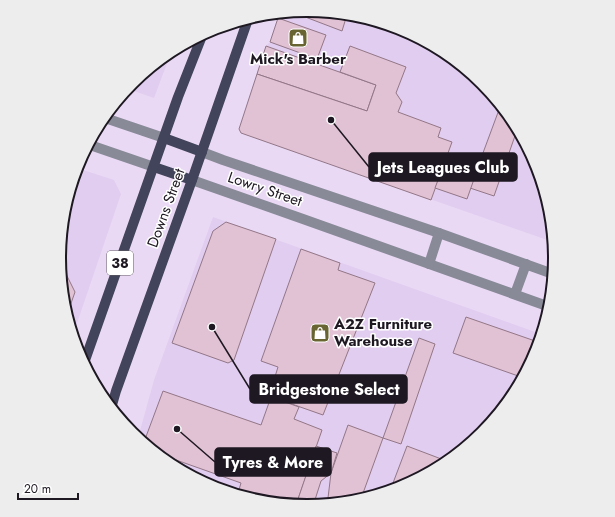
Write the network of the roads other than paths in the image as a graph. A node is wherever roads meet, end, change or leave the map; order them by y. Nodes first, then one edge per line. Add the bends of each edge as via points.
1 (246, 25) edge
2 (199, 43) edge
3 (110, 120) edge
4 (164, 138) junction
5 (94, 146) edge
6 (202, 152) junction
7 (154, 167) junction
8 (192, 180) junction
9 (439, 233) junction
10 (429, 264) junction
11 (526, 264) junction
12 (548, 272) edge
13 (515, 294) junction
14 (544, 305) edge
15 (86, 356) edge
16 (113, 402) edge

1 - 6 main road, Downs Street
2 - 4 main road, Downs Street / 38
3 - 4 street, Lowry Street
4 - 6 main road, Lowry Street
4 - 7 main road, Downs Street / 38
5 - 7 street, Lowry Street
6 - 8 main road, Downs Street
6 - 9 street, Lowry Street
7 - 8 main road, Lowry Street
7 - 15 main road, Downs Street / 38
8 - 10 street, Lowry Street
8 - 16 main road, Downs Street
9 - 10 street
9 - 11 street, Lowry Street
10 - 13 street, Lowry Street
11 - 12 street, Lowry Street
11 - 13 street
13 - 14 street, Lowry Street

